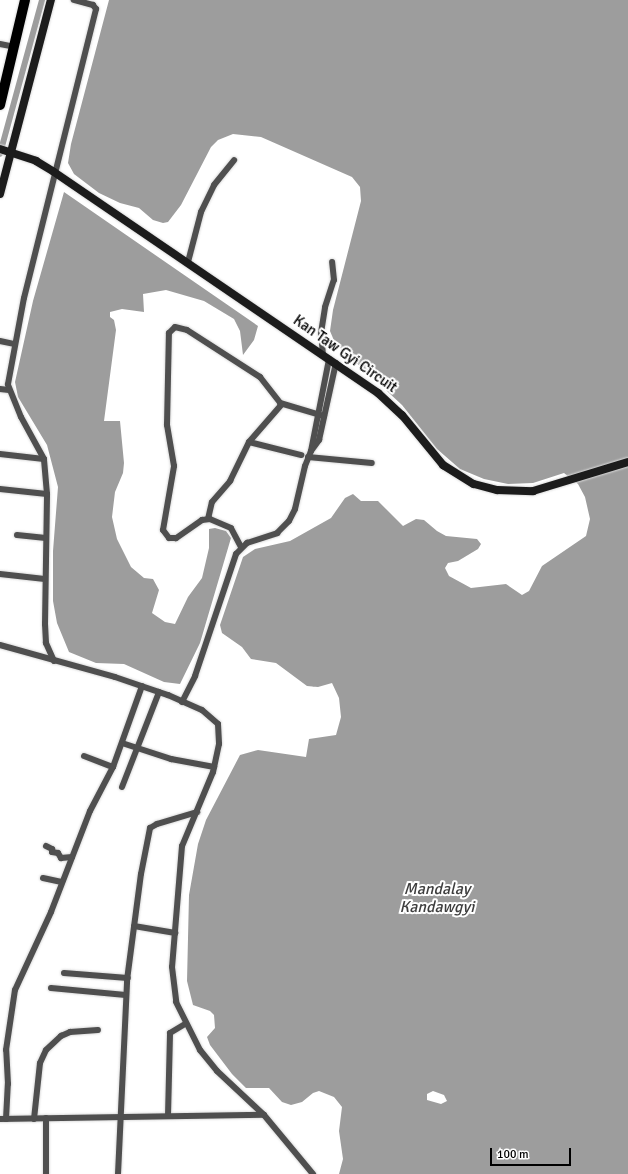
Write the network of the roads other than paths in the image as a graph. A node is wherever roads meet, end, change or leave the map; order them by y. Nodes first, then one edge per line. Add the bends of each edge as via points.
1 (25, 0) edge
2 (51, 0) edge
3 (74, 0) edge
4 (97, 3) edge
5 (0, 44) edge
6 (14, 47) junction
7 (0, 105) edge
8 (0, 149) edge
9 (10, 152) junction
10 (234, 160) dead end
11 (54, 172) junction
12 (0, 194) edge
13 (188, 262) junction
14 (332, 262) dead end
15 (0, 341) edge
16 (14, 344) junction
17 (329, 359) junction
18 (0, 388) edge
19 (9, 390) junction
20 (282, 404) junction
21 (317, 414) junction
22 (324, 416) junction
23 (249, 442) junction
24 (311, 451) junction
25 (0, 454) edge
26 (304, 456) junction
27 (44, 459) junction
28 (372, 462) dead end
29 (628, 462) edge
30 (0, 489) edge
31 (46, 494) junction
32 (208, 519) junction
33 (18, 535) dead end
34 (46, 538) junction
35 (241, 547) junction
36 (0, 574) edge
37 (45, 579) junction
38 (0, 645) edge
39 (54, 661) junction
40 (142, 686) junction
41 (159, 692) junction
42 (182, 702) junction
43 (122, 743) junction
44 (137, 749) junction
45 (84, 756) dead end
46 (113, 767) junction
47 (214, 767) junction
48 (122, 787) dead end
49 (197, 812) junction
50 (46, 846) dead end
51 (72, 857) junction
52 (43, 878) dead end
53 (62, 882) junction
54 (134, 926) junction
55 (175, 933) junction
56 (64, 973) dead end
57 (128, 978) junction
58 (51, 988) dead end
59 (126, 996) junction
60 (185, 1024) junction
61 (98, 1030) dead end
62 (264, 1115) junction
63 (168, 1116) junction
64 (119, 1117) junction
65 (34, 1118) junction
66 (46, 1118) junction
67 (3, 1119) edge
68 (46, 1174) edge
69 (118, 1174) edge
70 (313, 1174) edge

1 - 6 main road
2 - 9 street
3 - 4 street
4 - 11 street
5 - 6 street
6 - 7 main road
8 - 9 street, Kan Taw Gyi Circuit
9 - 11 street, Kan Taw Gyi Circuit
9 - 12 street
10 - 13 street via 214,184 201,212
11 - 13 street, Kan Taw Gyi Circuit
11 - 16 street
13 - 17 street, Kan Taw Gyi Circuit
14 - 17 street via 334,280 325,307 322,332
15 - 16 street
16 - 19 street
17 - 21 street
17 - 22 street
17 - 29 street, Kan Taw Gyi Circuit via 394,405 443,465 484,488 533,491
18 - 19 street
19 - 27 street
20 - 21 street
20 - 23 street
20 - 32 street via 277,401 260,376 191,332 178,327 169,333 167,425 174,466 163,530 169,538 176,538
21 - 22 street
21 - 24 street
22 - 24 street via 319,440
23 - 26 street
23 - 32 street via 230,481 212,502
24 - 26 street
25 - 27 street
26 - 28 street
26 - 35 street via 295,509 285,526 272,535
27 - 31 street
30 - 31 street
31 - 34 street
32 - 35 street via 231,528
33 - 34 street
34 - 37 street
35 - 42 street via 233,559 194,676
36 - 37 street
37 - 39 street via 46,643
38 - 39 street
39 - 40 street
40 - 41 street
40 - 43 street
41 - 42 street
41 - 44 street
42 - 47 street via 202,710 218,724 219,744
43 - 44 street
43 - 46 street
44 - 47 street
44 - 48 street
45 - 46 street
46 - 51 street via 96,797
47 - 49 street
49 - 54 street via 150,828
49 - 55 street via 182,846
50 - 51 street via 52,849 52,852 58,853 61,858
51 - 53 street
52 - 53 street
53 - 67 street via 15,990 6,1050 8,1084
54 - 55 street
54 - 57 street
55 - 60 street via 173,984 176,1002
56 - 57 street
57 - 59 street
58 - 59 street
59 - 64 street
60 - 62 street via 200,1050 217,1071
60 - 63 street via 170,1033
61 - 65 street via 70,1032 61,1036 46,1050 40,1063
62 - 63 street
62 - 70 street
63 - 64 street
64 - 66 street
64 - 69 street
65 - 66 street
65 - 67 street
66 - 68 street

